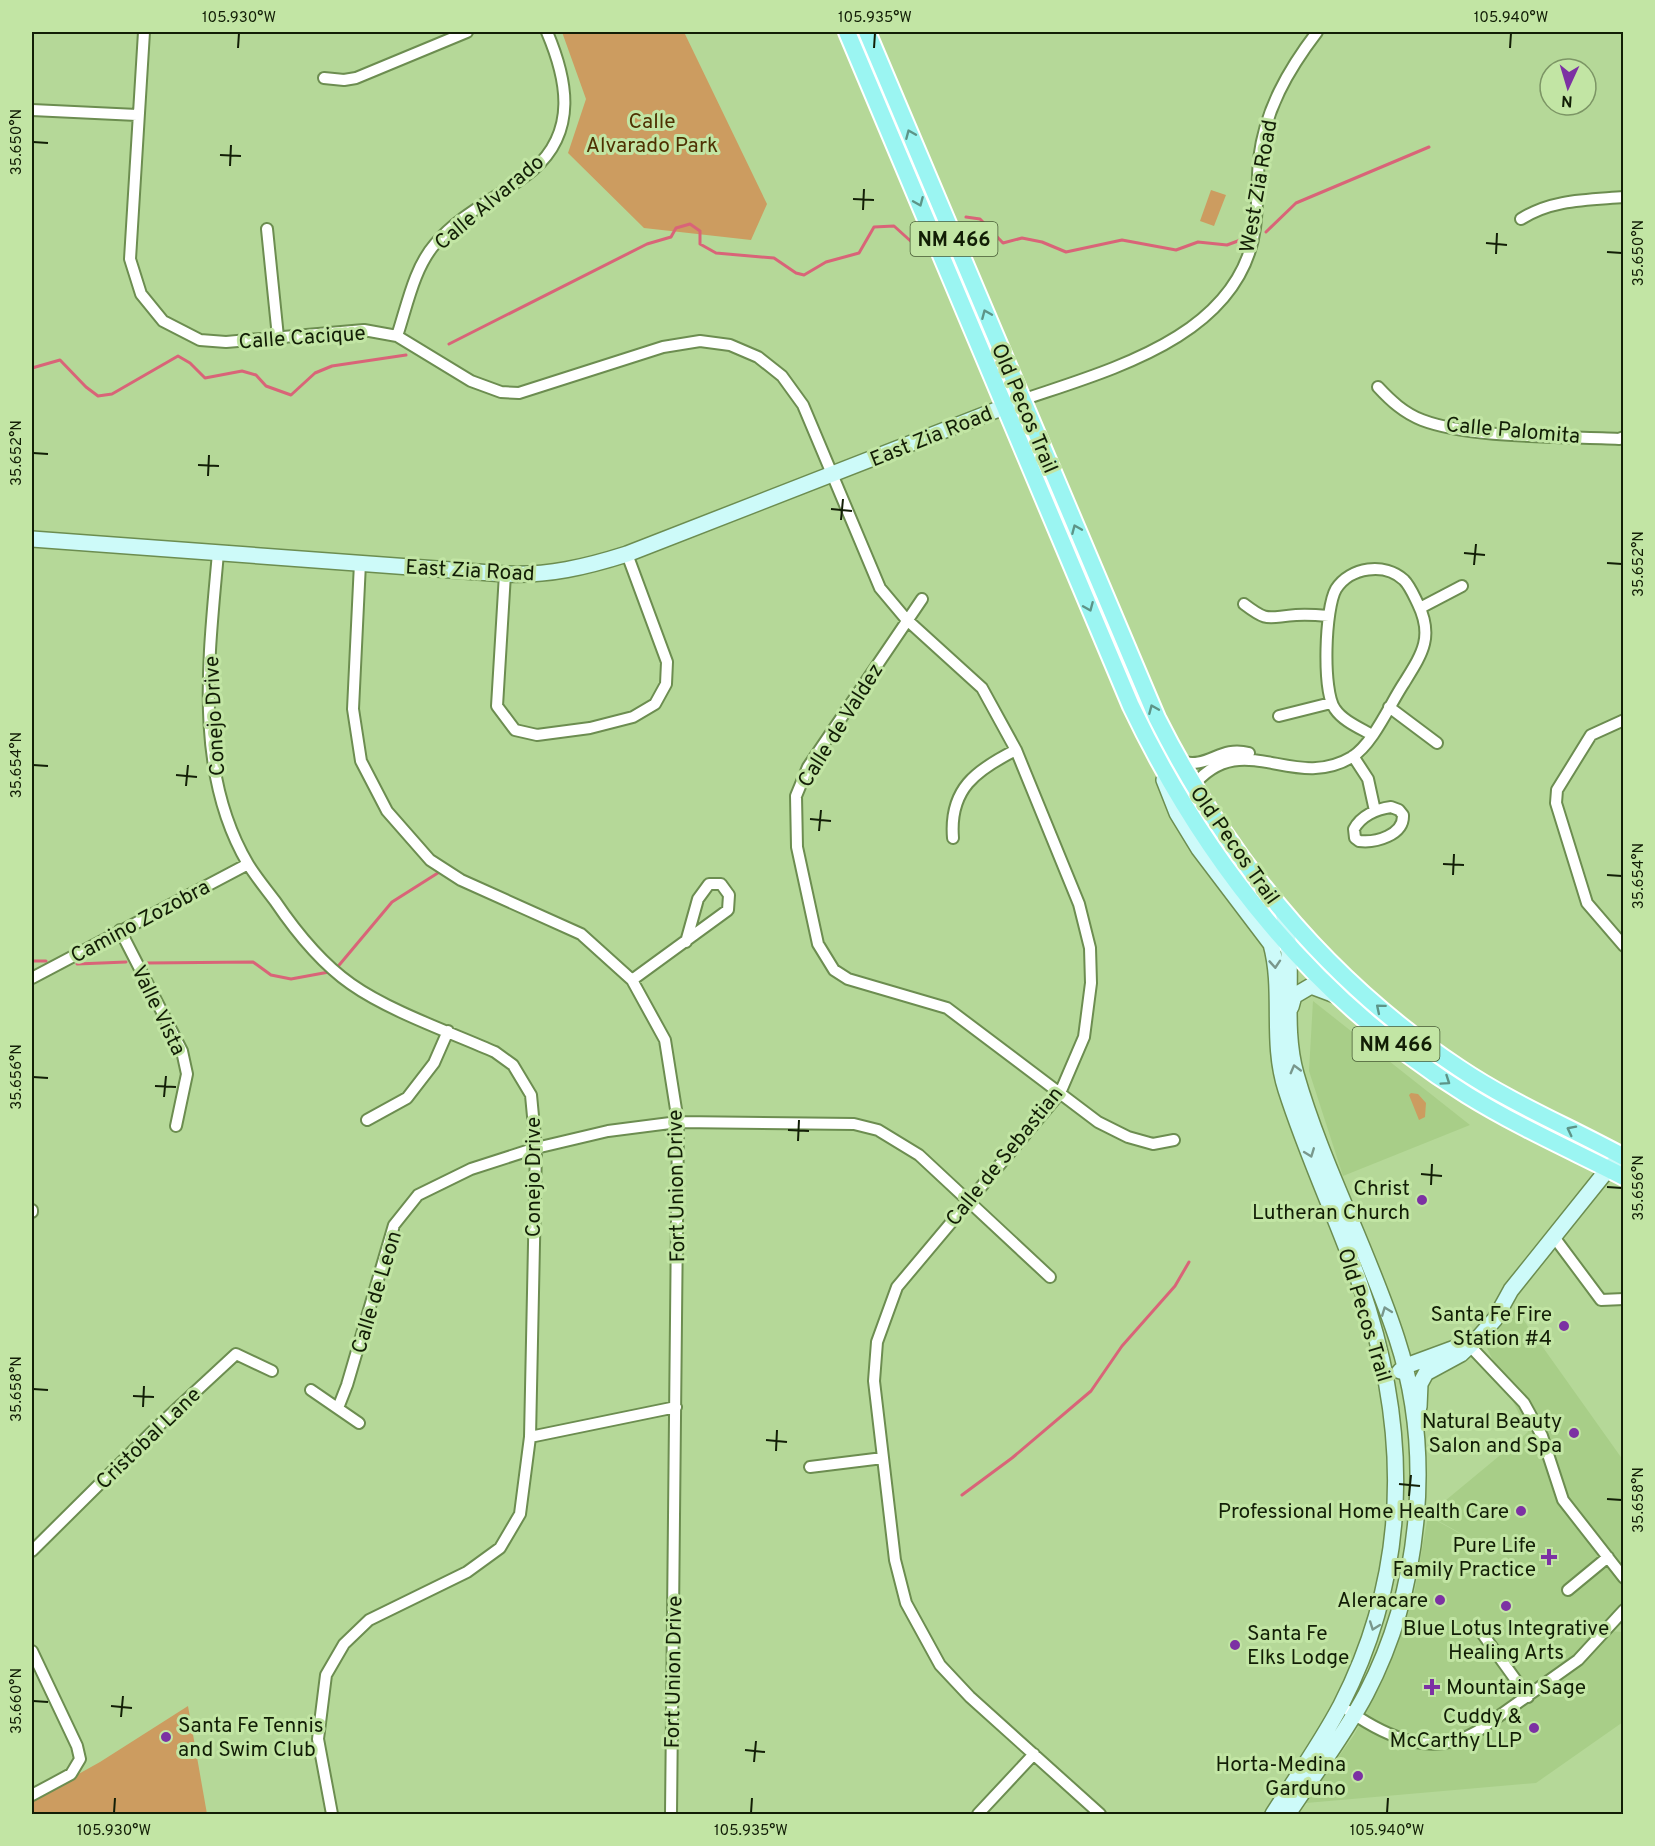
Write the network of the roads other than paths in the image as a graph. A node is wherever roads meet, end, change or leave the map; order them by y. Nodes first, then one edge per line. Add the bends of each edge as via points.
1 (144, 32) edge
2 (468, 32) edge
3 (547, 32) edge
4 (847, 32) edge
5 (867, 32) edge
6 (1317, 32) edge
7 (324, 78) dead end
8 (32, 110) edge
9 (137, 115) junction
10 (1623, 197) edge
11 (1521, 219) dead end
12 (267, 229) dead end
13 (397, 336) junction
14 (278, 337) junction
15 (1378, 387) dead end
16 (1022, 400) junction
17 (1005, 407) junction
18 (1623, 437) edge
19 (832, 476) junction
20 (32, 539) edge
21 (218, 553) junction
22 (627, 554) junction
23 (360, 563) junction
24 (505, 574) junction
25 (1462, 586) dead end
26 (922, 599) dead end
27 (1244, 603) dead end
28 (1420, 608) junction
29 (1329, 616) junction
30 (906, 620) junction
31 (1331, 703) junction
32 (1131, 706) junction
33 (1389, 706) junction
34 (1279, 716) dead end
35 (1623, 720) edge
36 (1372, 735) junction
37 (1437, 743) dead end
38 (1016, 750) junction
39 (1153, 752) junction
40 (1353, 756) junction
41 (1179, 761) junction
42 (1265, 761) junction
43 (1192, 787) junction
44 (1375, 811) dead end
45 (953, 838) dead end
46 (248, 864) junction
47 (1283, 912) junction
48 (120, 930) junction
49 (686, 942) junction
50 (1623, 946) edge
51 (1290, 948) junction
52 (32, 978) edge
53 (632, 980) junction
54 (1341, 998) junction
55 (1289, 1028) junction
56 (448, 1031) junction
57 (1060, 1093) junction
58 (367, 1120) dead end
59 (678, 1122) junction
60 (176, 1126) dead end
61 (1174, 1140) dead end
62 (536, 1148) junction
63 (1623, 1156) edge
64 (1608, 1169) junction
65 (1623, 1177) edge
66 (968, 1202) junction
67 (1554, 1237) junction
68 (1050, 1277) dead end
69 (1623, 1299) edge
70 (1469, 1345) junction
71 (1406, 1366) junction
72 (272, 1371) dead end
73 (311, 1390) dead end
74 (676, 1407) junction
75 (338, 1408) junction
76 (359, 1423) dead end
77 (530, 1437) junction
78 (883, 1458) junction
79 (810, 1467) dead end
80 (1414, 1532) junction
81 (32, 1551) edge
82 (1608, 1557) junction
83 (1623, 1578) edge
84 (1387, 1582) junction
85 (1568, 1590) dead end
86 (1623, 1610) edge
87 (1477, 1626) dead end
88 (32, 1651) edge
89 (1528, 1697) junction
90 (1347, 1709) junction
91 (1034, 1754) junction
92 (32, 1795) edge
93 (332, 1815) edge
94 (671, 1815) edge
95 (978, 1815) edge
96 (1100, 1815) edge
97 (1273, 1815) edge
98 (1288, 1815) edge

1 - 9 street, Calle Cacique
2 - 7 street via 356,78
3 - 13 street, Calle Alvarado via 566,89 558,135 534,169 460,221 433,246 423,261
4 -> 17 main road, Old Pecos Trail / NM 466
16 -> 5 main road, Old Pecos Trail / NM 466
6 - 16 street, West Zia Road via 1288,72 1269,116 1260,157 1251,249 1242,271 1223,297 1190,327 1149,352
8 - 9 street
9 - 14 street, Calle Cacique via 130,259 141,294 163,321 200,340
10 - 11 street via 1552,204
12 - 14 street
13 - 14 street, Calle Cacique via 364,330
13 - 19 street, Calle Cacique via 471,381 501,392 519,393 663,347 700,341 735,346 758,357 782,376 803,405
15 - 18 street, Calle Palomita via 1396,406 1422,420 1476,432
16 - 17 main road, East Zia Road
41 -> 16 main road, Old Pecos Trail / NM 466 via 1157,718
17 - 19 main road, East Zia Road
17 -> 32 main road, Old Pecos Trail / NM 466
19 - 22 main road, East Zia Road
19 - 30 street, Calle de Sebastian via 880,588
20 - 21 main road, East Zia Road
21 - 23 main road, East Zia Road
21 - 46 street, Conejo Drive via 210,644 211,750 217,787
22 - 24 main road, East Zia Road via 575,570 541,575
22 - 24 street via 668,662 666,684 655,704 633,717 590,728 537,735 515,730 498,706
23 - 24 main road, East Zia Road
23 - 53 street, Fort Union Drive via 352,709 361,761 387,811 418,849 444,869 581,934
25 - 28 street
26 - 30 street, Calle de Valdez
27 - 29 street via 1270,619
28 - 29 street via 1401,577 1366,569 1340,584
28 - 33 street via 1426,642
29 - 31 street via 1327,675
30 - 38 street, Calle de Sebastian via 982,688
30 - 57 street, Calle de Valdez via 808,767 796,796 797,847 818,944 834,970 848,979 947,1008
31 - 34 street
31 - 36 street via 1341,716
32 - 39 main road, Old Pecos Trail / NM 466
32 - 43 main road via 1176,780
33 - 36 street
33 - 37 street
35 - 50 street via 1591,735 1557,790 1556,803 1587,903
36 - 40 street
38 - 45 street via 988,764 964,784 951,818
38 - 57 street, Calle de Sebastian via 1079,904 1090,948 1091,983 1084,1037
39 - 51 main road, NM 466 via 1225,869
39 -> 84 main road, Old Pecos Trail via 1177,813 1199,849 1272,944 1281,1075 1360,1285 1394,1421 1397,1472
40 - 42 street via 1314,769
40 - 44 street via 1368,779
41 - 42 street via 1197,765 1224,752 1238,751
41 - 43 main road, Old Pecos Trail / NM 466
42 - 43 street via 1226,760 1208,770
43 - 47 main road, Old Pecos Trail / NM 466
46 - 48 street, Camino Zozobra
46 - 56 street, Conejo Drive via 285,916 335,971 372,997
47 - 51 main road, Old Pecos Trail
63 -> 47 main road, NM 466 via 1460,1068 1377,1005
48 - 52 street, Camino Zozobra
48 - 60 street, Valle Vista via 182,1051 187,1074
49 - 49 street via 700,893 709,884 721,884 729,895 728,910
49 - 53 street
51 - 54 main road, NM 466
51 - 55 main road, Old Pecos Trail
53 - 59 street, Fort Union Drive via 666,1040
54 - 55 main road via 1317,987 1300,990 1293,999
54 -> 64 main road, NM 466 via 1467,1095
71 -> 55 main road, Old Pecos Trail via 1302,1094
56 - 58 street via 434,1063 407,1098
56 - 62 street, Conejo Drive via 495,1052 513,1065 531,1095
57 - 61 street, Calle de Valdez via 1098,1122 1128,1137 1153,1144
57 - 66 street, Calle de Sebastian
59 - 62 street, Calle de Leon via 608,1131
59 - 66 street, Calle de Leon via 855,1124 878,1130 919,1155
59 - 74 street, Fort Union Drive
62 - 75 street, Calle de Leon via 471,1169 418,1195 394,1225
62 - 77 street, Conejo Drive
63 - 64 main road
64 - 65 main road, NM 466
64 - 67 main road
66 - 68 street, Calle de Leon
66 - 78 street, Calle de Sebastian via 897,1287 877,1342 874,1381
67 - 69 street via 1601,1300
67 - 70 main road via 1505,1299 1495,1319
70 - 71 main road
70 - 80 main road via 1461,1354 1430,1370 1420,1384 1424,1478
70 - 82 street via 1524,1403 1542,1436 1563,1500
71 - 80 main road, Old Pecos Trail via 1417,1454
71 - 84 main road via 1399,1371 1398,1379 1406,1450 1406,1493
72 - 81 street, Cristobal Lane via 236,1354
73 - 75 street
74 - 77 street
74 - 94 street, Fort Union Drive
75 - 76 street
77 - 93 street, Conejo Drive via 520,1514 500,1548 467,1572 369,1620 344,1644 326,1675 318,1739
78 - 79 street
78 - 91 street, Calle de Sebastian via 895,1560 906,1603 940,1665
80 - 90 main road, Old Pecos Trail via 1395,1626 1381,1664
82 - 83 street
82 - 85 street
84 -> 90 main road, Old Pecos Trail
86 - 89 street via 1586,1653
87 - 89 street
88 - 92 street via 80,1759 71,1774
89 - 90 street via 1469,1736 1435,1745 1406,1741
90 - 97 main road, Old Pecos Trail
90 - 98 main road, Old Pecos Trail
91 - 95 street
91 - 96 street, Calle de Sebastian

